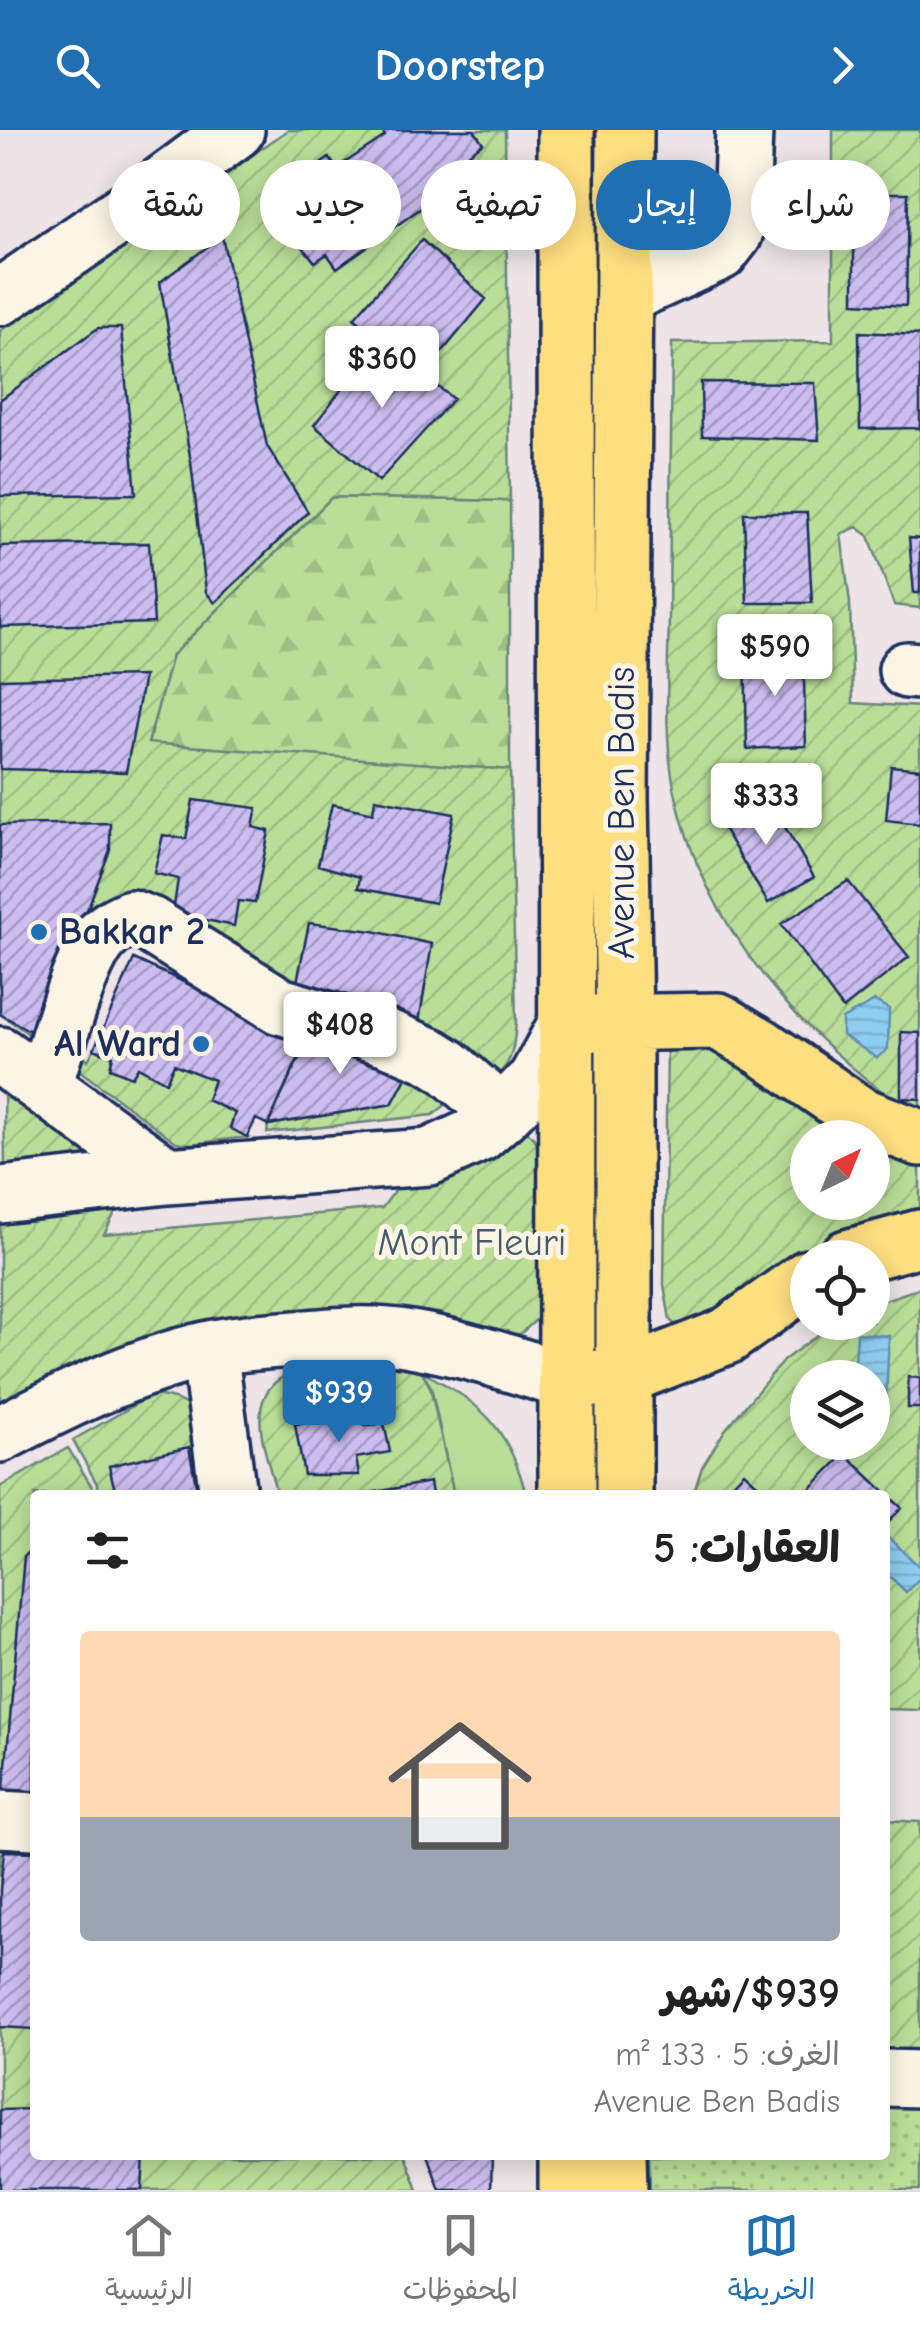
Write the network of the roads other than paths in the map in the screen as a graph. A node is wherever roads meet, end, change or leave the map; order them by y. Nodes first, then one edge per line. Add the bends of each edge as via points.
1 (236, 130) edge
2 (566, 130) edge
3 (625, 130) edge
4 (744, 130) edge
5 (624, 296) junction
6 (0, 297) edge
7 (624, 1023) junction
8 (567, 1024) junction
9 (0, 1055) edge
10 (43, 1086) junction
11 (502, 1114) junction
12 (920, 1138) edge
13 (167, 1176) junction
14 (0, 1195) edge
15 (920, 1238) edge
16 (890, 1246) edge
17 (790, 1288) edge
18 (209, 1349) junction
19 (625, 1376) junction
20 (566, 1381) junction
21 (0, 1434) edge
22 (227, 1490) edge
23 (566, 1490) edge
24 (624, 1490) edge
25 (0, 1819) edge
26 (30, 1821) edge
27 (890, 2078) edge
28 (920, 2079) edge
29 (567, 2160) edge
30 (618, 2160) edge
31 (567, 2190) edge
32 (619, 2190) edge

1 - 6 street
2 - 8 main road, Avenue Ben Badis
3 - 5 main road, Avenue Ben Badis
4 - 5 street via 734,234 720,252
5 - 7 main road, Avenue Ben Badis
7 - 8 main road
7 - 12 main road via 718,1022 860,1115
7 - 19 main road, Avenue Ben Badis
8 - 11 street via 536,1080
8 - 20 main road, Avenue Ben Badis
9 - 10 street
10 - 11 street via 88,958 100,937 131,918 280,1006 431,1056
10 - 13 street
11 - 13 street via 480,1134 430,1158
13 - 14 street
15 - 16 main road
17 - 19 main road via 727,1336
18 - 20 street via 355,1334 408,1338
18 - 21 street via 143,1367
18 - 22 street
19 - 20 main road
19 - 24 main road, Avenue Ben Badis
20 - 23 main road, Avenue Ben Badis
25 - 26 street
27 - 28 street
29 - 31 main road
30 - 32 main road

